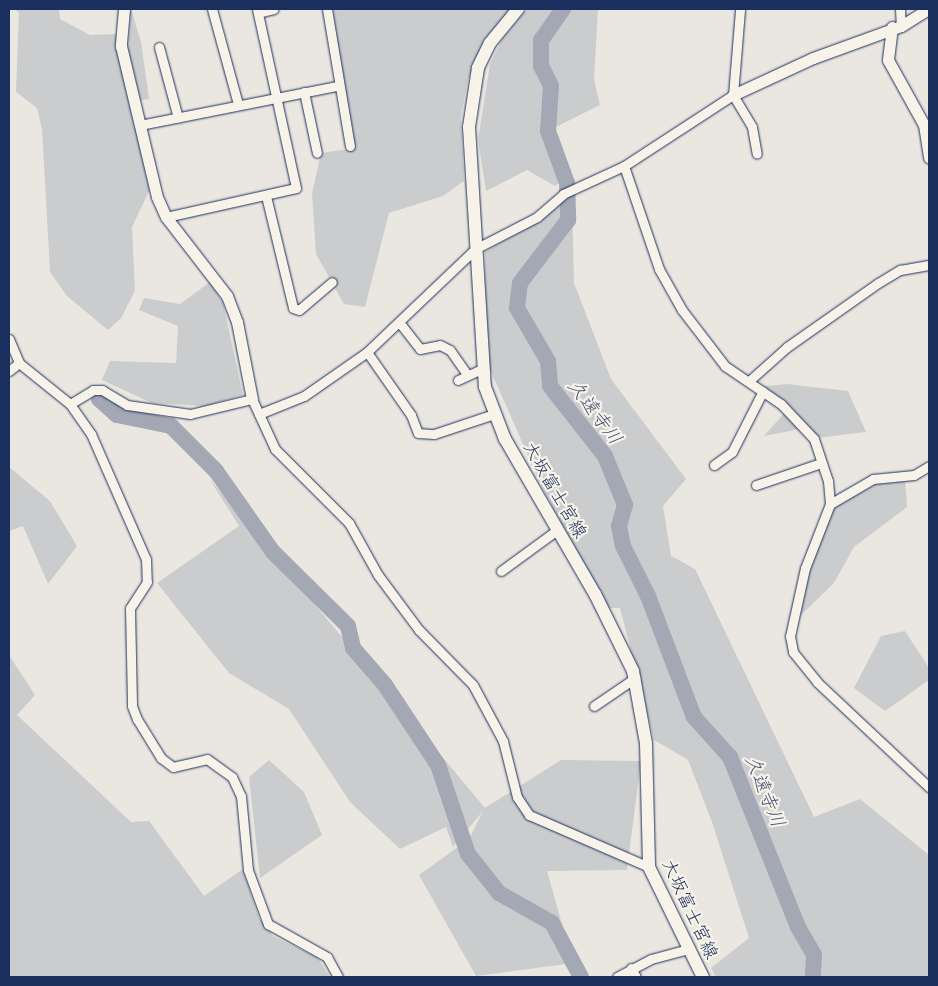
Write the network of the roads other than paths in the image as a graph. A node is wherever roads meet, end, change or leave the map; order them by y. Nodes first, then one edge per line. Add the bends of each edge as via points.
1 (124, 9) edge
2 (212, 9) edge
3 (274, 9) edge
4 (327, 9) edge
5 (518, 9) edge
6 (740, 9) edge
7 (900, 9) edge
8 (928, 9) edge
9 (257, 11) edge
10 (896, 27) junction
11 (159, 47) dead end
12 (337, 86) junction
13 (304, 92) junction
14 (733, 95) junction
15 (276, 96) junction
16 (238, 104) junction
17 (178, 118) junction
18 (140, 125) junction
19 (350, 146) dead end
20 (317, 153) dead end
21 (757, 154) dead end
22 (929, 158) edge
23 (624, 166) junction
24 (266, 196) junction
25 (166, 217) junction
26 (475, 249) junction
27 (929, 265) edge
28 (332, 282) dead end
29 (399, 322) junction
30 (9, 339) edge
31 (367, 352) junction
32 (19, 363) junction
33 (482, 369) junction
34 (9, 371) edge
35 (467, 374) junction
36 (458, 380) dead end
37 (749, 381) junction
38 (762, 391) junction
39 (252, 399) junction
40 (70, 404) junction
41 (259, 414) junction
42 (494, 414) junction
43 (822, 464) junction
44 (714, 465) dead end
45 (929, 466) edge
46 (756, 485) dead end
47 (830, 504) junction
48 (558, 530) junction
49 (501, 571) dead end
50 (635, 678) junction
51 (594, 706) dead end
52 (929, 787) edge
53 (649, 867) junction
54 (689, 949) junction
55 (631, 968) junction
56 (338, 977) edge
57 (617, 977) edge
58 (636, 977) edge
59 (703, 977) edge

1 - 18 street via 121,46
2 - 16 street
3 - 9 street
4 - 12 street
5 - 26 main road, 大坂富士宮線 via 490,43 473,93 469,127
6 - 14 street
7 - 10 street
8 - 10 street
9 - 15 street
10 - 14 street
10 - 22 street via 888,60 924,125
11 - 17 street
12 - 13 street
12 - 19 street
13 - 15 street
13 - 20 street
14 - 21 street via 752,127
14 - 23 street
15 - 16 street
15 - 24 street via 296,188
16 - 17 street
17 - 18 street
18 - 25 street via 157,197
23 - 26 street via 568,192 537,217
23 - 37 street via 666,286 725,366
24 - 25 street
24 - 28 street via 293,308 299,310
25 - 39 street via 227,296 237,322
26 - 29 street
26 - 33 main road, 大坂富士宮線
27 - 37 street via 900,270 878,283 787,347
29 - 31 street
29 - 35 street via 420,350 440,345 450,350
30 - 32 street
31 - 41 street via 304,396
31 - 42 street via 412,415 418,433 434,434
32 - 34 street
32 - 40 street
33 - 35 street
33 - 42 main road, 大坂富士宮線
35 - 36 street
37 - 38 street
38 - 43 street via 806,428
38 - 44 street via 732,452
39 - 40 street via 190,414 127,405 102,390 93,390
39 - 41 street
40 - 56 street via 91,434 146,559 147,582 130,608 132,706 137,719 161,758 173,767 207,759 228,772 241,796 253,889 268,924 322,953
41 - 53 street via 275,449 349,523 378,575 419,630 473,685 503,741 517,797 529,815
42 - 48 main road, 大坂富士宮線
43 - 46 street
43 - 47 street
45 - 47 street via 914,475 873,479
47 - 52 street via 805,568 790,636 793,652 817,682
48 - 49 street
48 - 50 main road, 大坂富士宮線 via 617,633
50 - 51 street
50 - 53 main road, 大坂富士宮線 via 646,743
53 - 54 main road, 大坂富士宮線
54 - 55 street
54 - 59 main road, 大坂富士宮線
55 - 57 street
55 - 58 street

